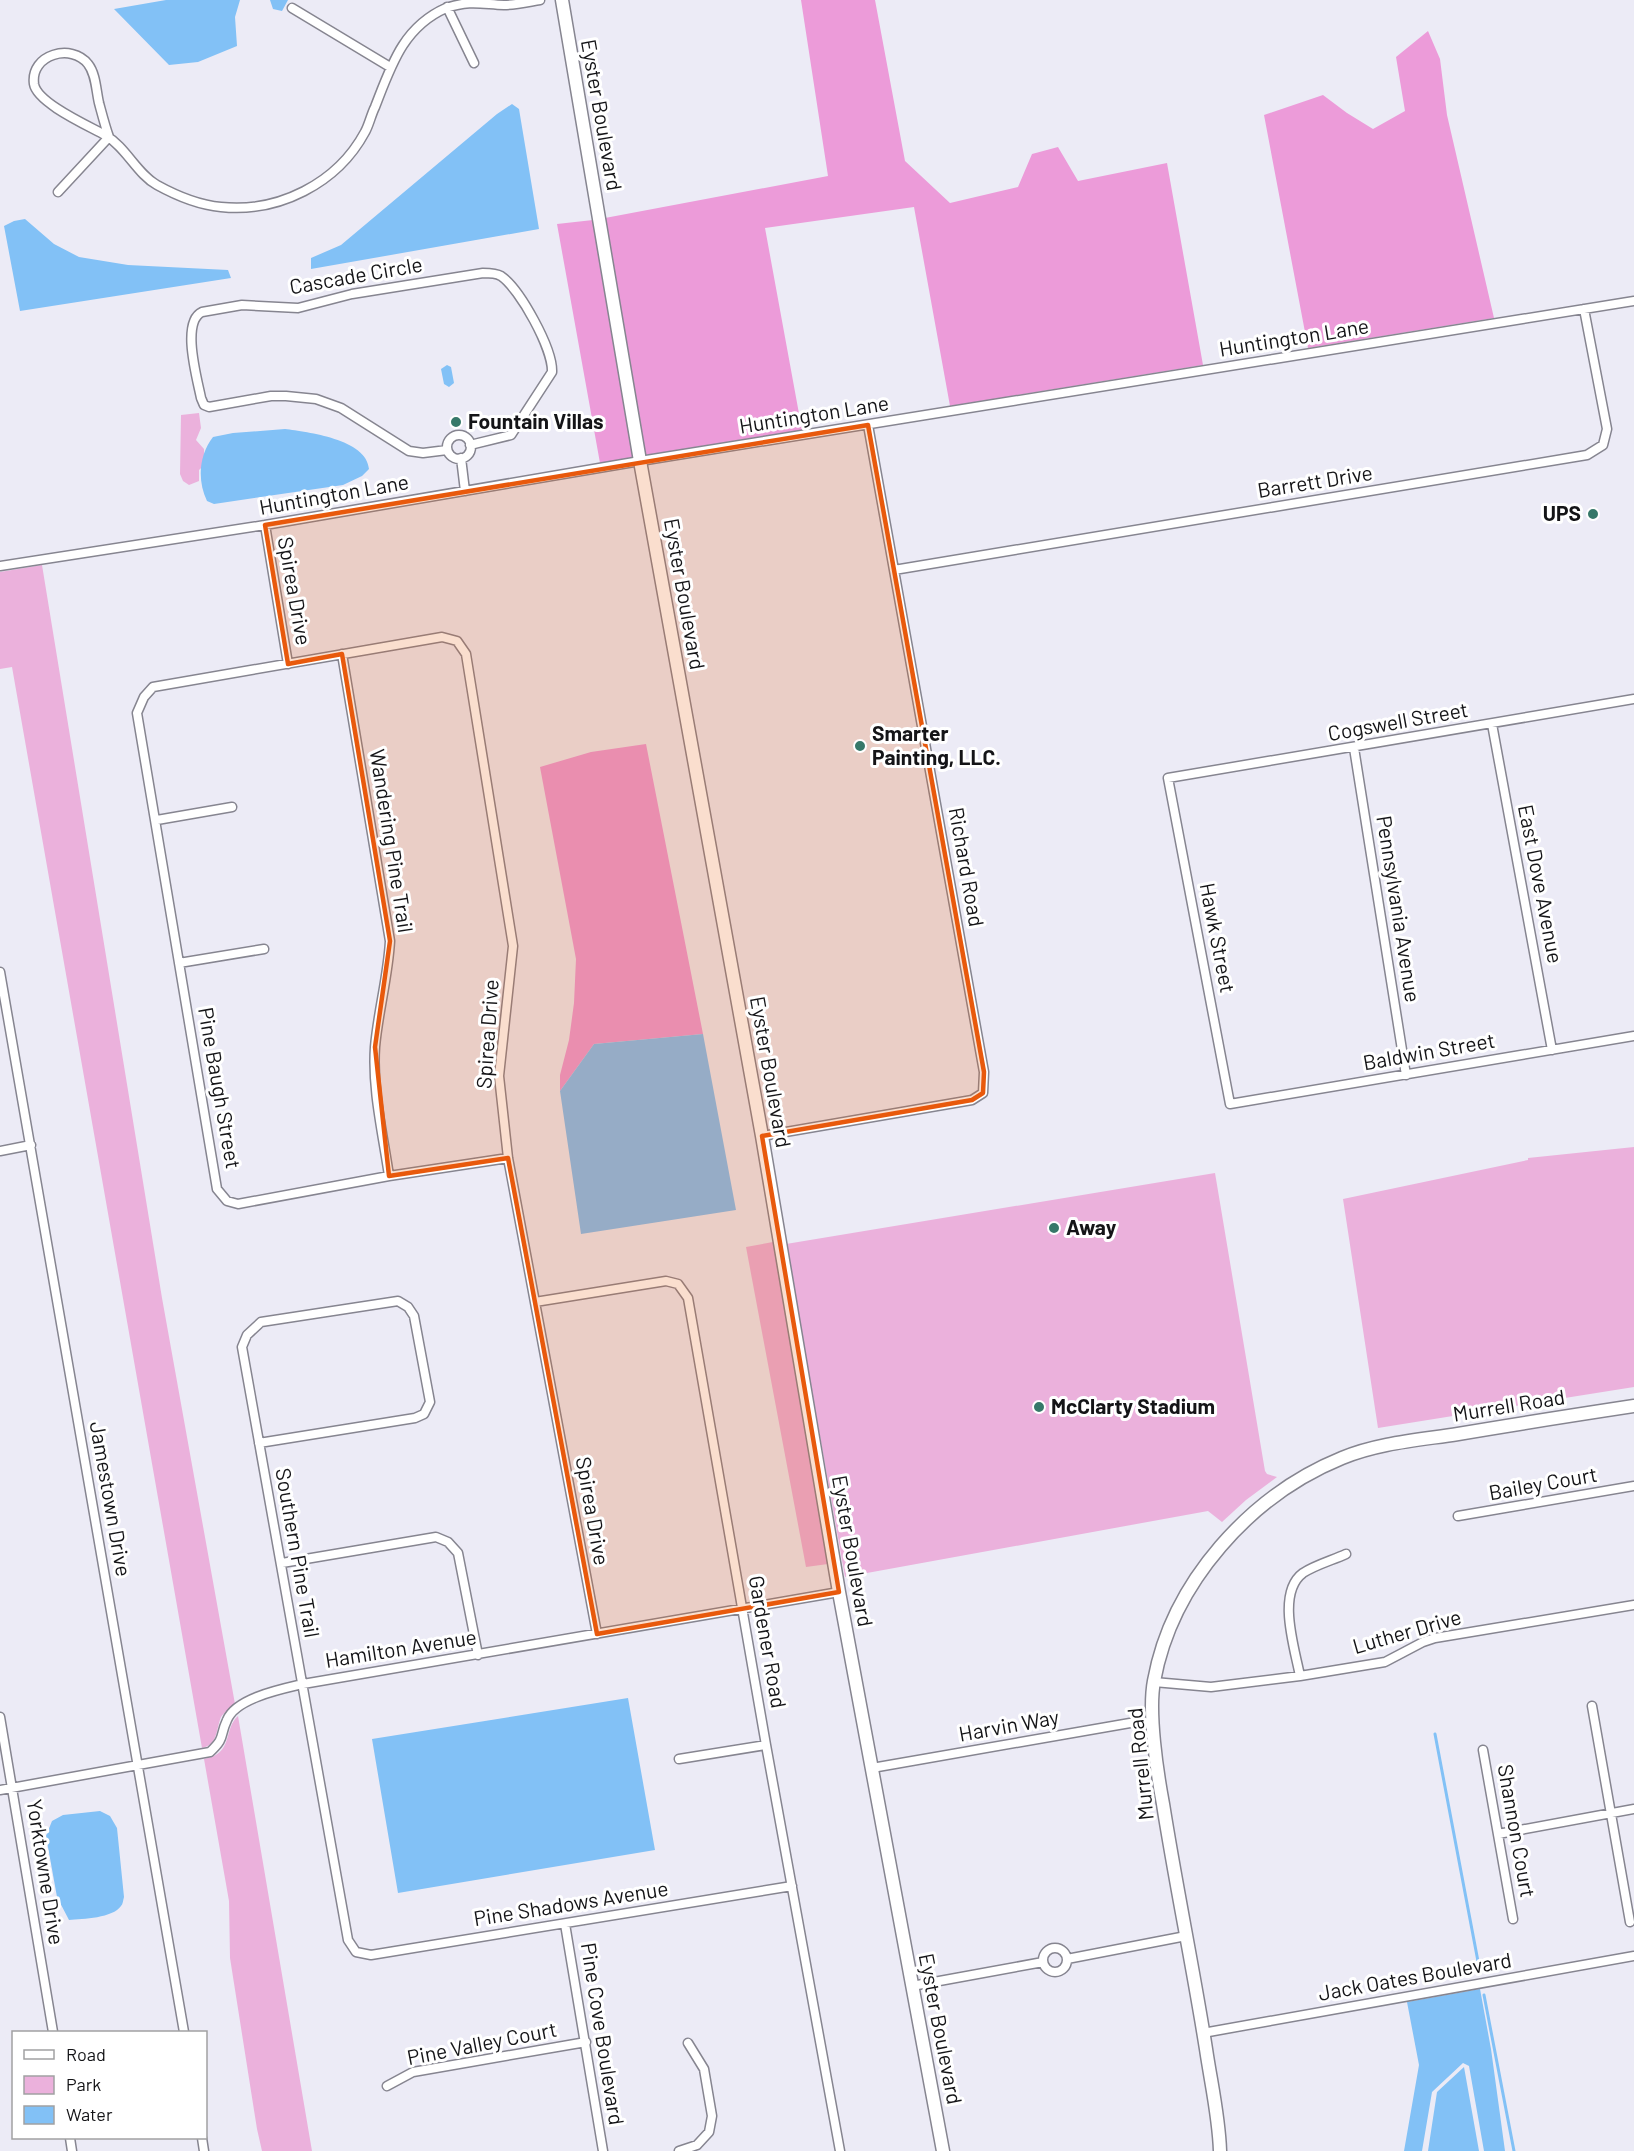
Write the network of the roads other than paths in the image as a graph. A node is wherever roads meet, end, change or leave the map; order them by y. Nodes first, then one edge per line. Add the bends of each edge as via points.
1 (540, 0) edge
2 (562, 0) edge
3 (447, 7) junction
4 (292, 8) dead end
5 (474, 63) dead end
6 (390, 67) junction
7 (109, 137) junction
8 (58, 192) dead end
9 (1634, 301) edge
10 (1584, 309) junction
11 (868, 425) junction
12 (470, 445) junction
13 (447, 450) junction
14 (460, 458) junction
15 (640, 461) junction
16 (465, 491) junction
17 (265, 525) junction
18 (0, 566) edge
19 (894, 570) junction
20 (342, 654) junction
21 (288, 664) junction
22 (144, 697) joint
23 (1634, 699) edge
24 (1492, 724) junction
25 (1354, 748) junction
26 (1168, 778) joint
27 (232, 807) dead end
28 (157, 820) junction
29 (264, 949) dead end
30 (179, 963) junction
31 (0, 972) edge
32 (1634, 1036) edge
33 (1552, 1050) junction
34 (1406, 1075) junction
35 (1230, 1104) joint
36 (762, 1136) junction
37 (31, 1145) junction
38 (0, 1150) edge
39 (508, 1158) junction
40 (389, 1176) junction
41 (535, 1302) junction
42 (1634, 1406) edge
43 (259, 1443) junction
44 (1634, 1486) edge
45 (1458, 1516) dead end
46 (1346, 1554) dead end
47 (282, 1563) junction
48 (839, 1592) junction
49 (1634, 1605) edge
50 (743, 1609) junction
51 (597, 1634) junction
52 (478, 1654) junction
53 (1300, 1676) junction
54 (1154, 1682) junction
55 (303, 1683) junction
56 (1592, 1706) dead end
57 (0, 1717) edge
58 (1153, 1722) junction
59 (766, 1745) junction
60 (1483, 1750) dead end
61 (679, 1759) dead end
62 (139, 1765) junction
63 (872, 1768) junction
64 (12, 1788) junction
65 (0, 1790) edge
66 (1634, 1809) edge
67 (1611, 1813) junction
68 (1498, 1834) junction
69 (792, 1886) junction
70 (1513, 1919) dead end
71 (1630, 1922) dead end
72 (565, 1924) junction
73 (1186, 1936) junction
74 (356, 1952) joint
75 (1634, 1956) edge
76 (1067, 1959) junction
77 (1043, 1962) junction
78 (912, 1986) junction
79 (53, 2031) edge
80 (184, 2031) edge
81 (1203, 2033) junction
82 (586, 2042) junction
83 (688, 2043) dead end
84 (387, 2086) dead end
85 (603, 2151) edge
86 (679, 2151) edge
87 (840, 2151) edge
88 (943, 2151) edge
89 (1220, 2151) edge

1 - 3 street via 505,5 472,0
2 - 15 street, Eyster Boulevard
3 - 5 street
3 - 6 street via 422,22 400,47
4 - 6 street
6 - 7 street via 365,132 345,159 311,189 280,202 241,209 201,205 155,184
7 - 7 street via 38,94 34,86 38,63 63,53 87,63 94,76
7 - 8 street
9 - 10 street, Huntington Lane
10 - 11 street, Huntington Lane
10 - 19 street, Barrett Drive via 1607,429 1603,445 1587,455
11 - 15 street, Huntington Lane
11 - 19 street, Richard Road
12 - 13 street, Cascade Circle via 466,438 457,435 448,441
12 - 13 street, Cascade Circle via 511,435 552,372 548,346 523,303 494,273 352,294 298,308 242,305 202,312 194,320 192,344 204,405 286,396 316,399 341,408 409,451
12 - 14 street via 468,454
13 - 14 street
14 - 16 street
15 - 16 street, Huntington Lane
15 - 36 street, Eyster Boulevard
16 - 17 street, Huntington Lane
17 - 18 street, Huntington Lane
17 - 21 street, Spirea Drive
19 - 36 street, Richard Road via 984,1072 983,1093 972,1100
20 - 21 street, Spirea Drive
20 - 39 street, Spirea Drive via 442,637 457,641 466,654 513,946 499,1076
20 - 40 street, Wandering Pine Trail via 390,941 375,1047
21 - 22 street, Spirea Drive via 153,687
22 - 28 street, Pine Baugh Street via 137,713
23 - 24 street, Cogswell Street
24 - 25 street, Cogswell Street
24 - 33 street, East Dove Avenue
25 - 26 street, Cogswell Street
25 - 34 street, Pennsylvania Avenue
26 - 35 street, Hawk Street
27 - 28 street
28 - 30 street, Pine Baugh Street
29 - 30 street
30 - 40 street, Pine Baugh Street via 218,1189 227,1201 238,1204
31 - 37 street, Jamestown Drive
32 - 33 street, Baldwin Street
33 - 34 street, Baldwin Street
34 - 35 street, Baldwin Street
36 - 48 street, Eyster Boulevard
37 - 38 street
37 - 62 street, Jamestown Drive
39 - 40 street, Pine Baugh Street
39 - 41 street, Spirea Drive
41 - 50 street, Gardener Road via 666,1281 678,1284 688,1298
41 - 51 street, Spirea Drive
42 - 54 street, Murrell Road via 1390,1444 1344,1457 1299,1478 1222,1545 1193,1585 1170,1628
43 - 43 street, Southern Pine Trail via 424,1414 429,1402 414,1317 408,1307 398,1301 261,1322 247,1335 242,1347
43 - 47 street, Southern Pine Trail
44 - 45 street, Bailey Court
46 - 53 street via 1302,1574 1292,1588 1287,1608
47 - 52 street via 436,1537 448,1542 458,1552
47 - 55 street, Southern Pine Trail
48 - 50 street, Hamilton Avenue
48 - 63 street, Eyster Boulevard
49 - 53 street, Luther Drive via 1436,1638 1384,1662
50 - 51 street, Hamilton Avenue
50 - 59 street, Gardener Road
51 - 52 street, Hamilton Avenue
52 - 55 street, Hamilton Avenue
53 - 54 street, Luther Drive via 1211,1687
54 - 58 street, Murrell Road
55 - 62 street, Hamilton Avenue via 261,1694 242,1705 228,1718 221,1742 210,1752
55 - 74 street, Southern Pine Trail via 348,1940
56 - 67 street
57 - 64 street, Yorktowne Drive
58 - 63 street, Harvin Way via 1128,1723
58 - 73 street, Murrell Road via 1162,1801
59 - 61 street
59 - 69 street, Gardener Road
60 - 68 street, Shannon Court
62 - 64 street, Hamilton Avenue
62 - 80 street, Jamestown Drive
63 - 78 street, Eyster Boulevard
64 - 65 street, Hamilton Avenue
64 - 79 street, Yorktowne Drive
66 - 67 street
67 - 68 street
67 - 71 street
68 - 70 street, Shannon Court
69 - 72 street, Pine Shadows Avenue
69 - 87 street, Gardener Road
72 - 74 street, Pine Shadows Avenue via 371,1955
72 - 82 street, Pine Cove Boulevard
73 - 76 street
73 - 81 street, Murrell Road
75 - 81 street, Jack Oates Boulevard
76 - 77 street via 1062,1970 1054,1972
76 - 77 street via 1061,1949 1053,1948 1046,1951
77 - 78 street
78 - 88 street, Eyster Boulevard
81 - 89 street, Murrell Road
82 - 84 street, Pine Valley Court via 413,2072
82 - 85 street, Pine Cove Boulevard
83 - 86 street via 704,2068 712,2116 709,2132 697,2145

